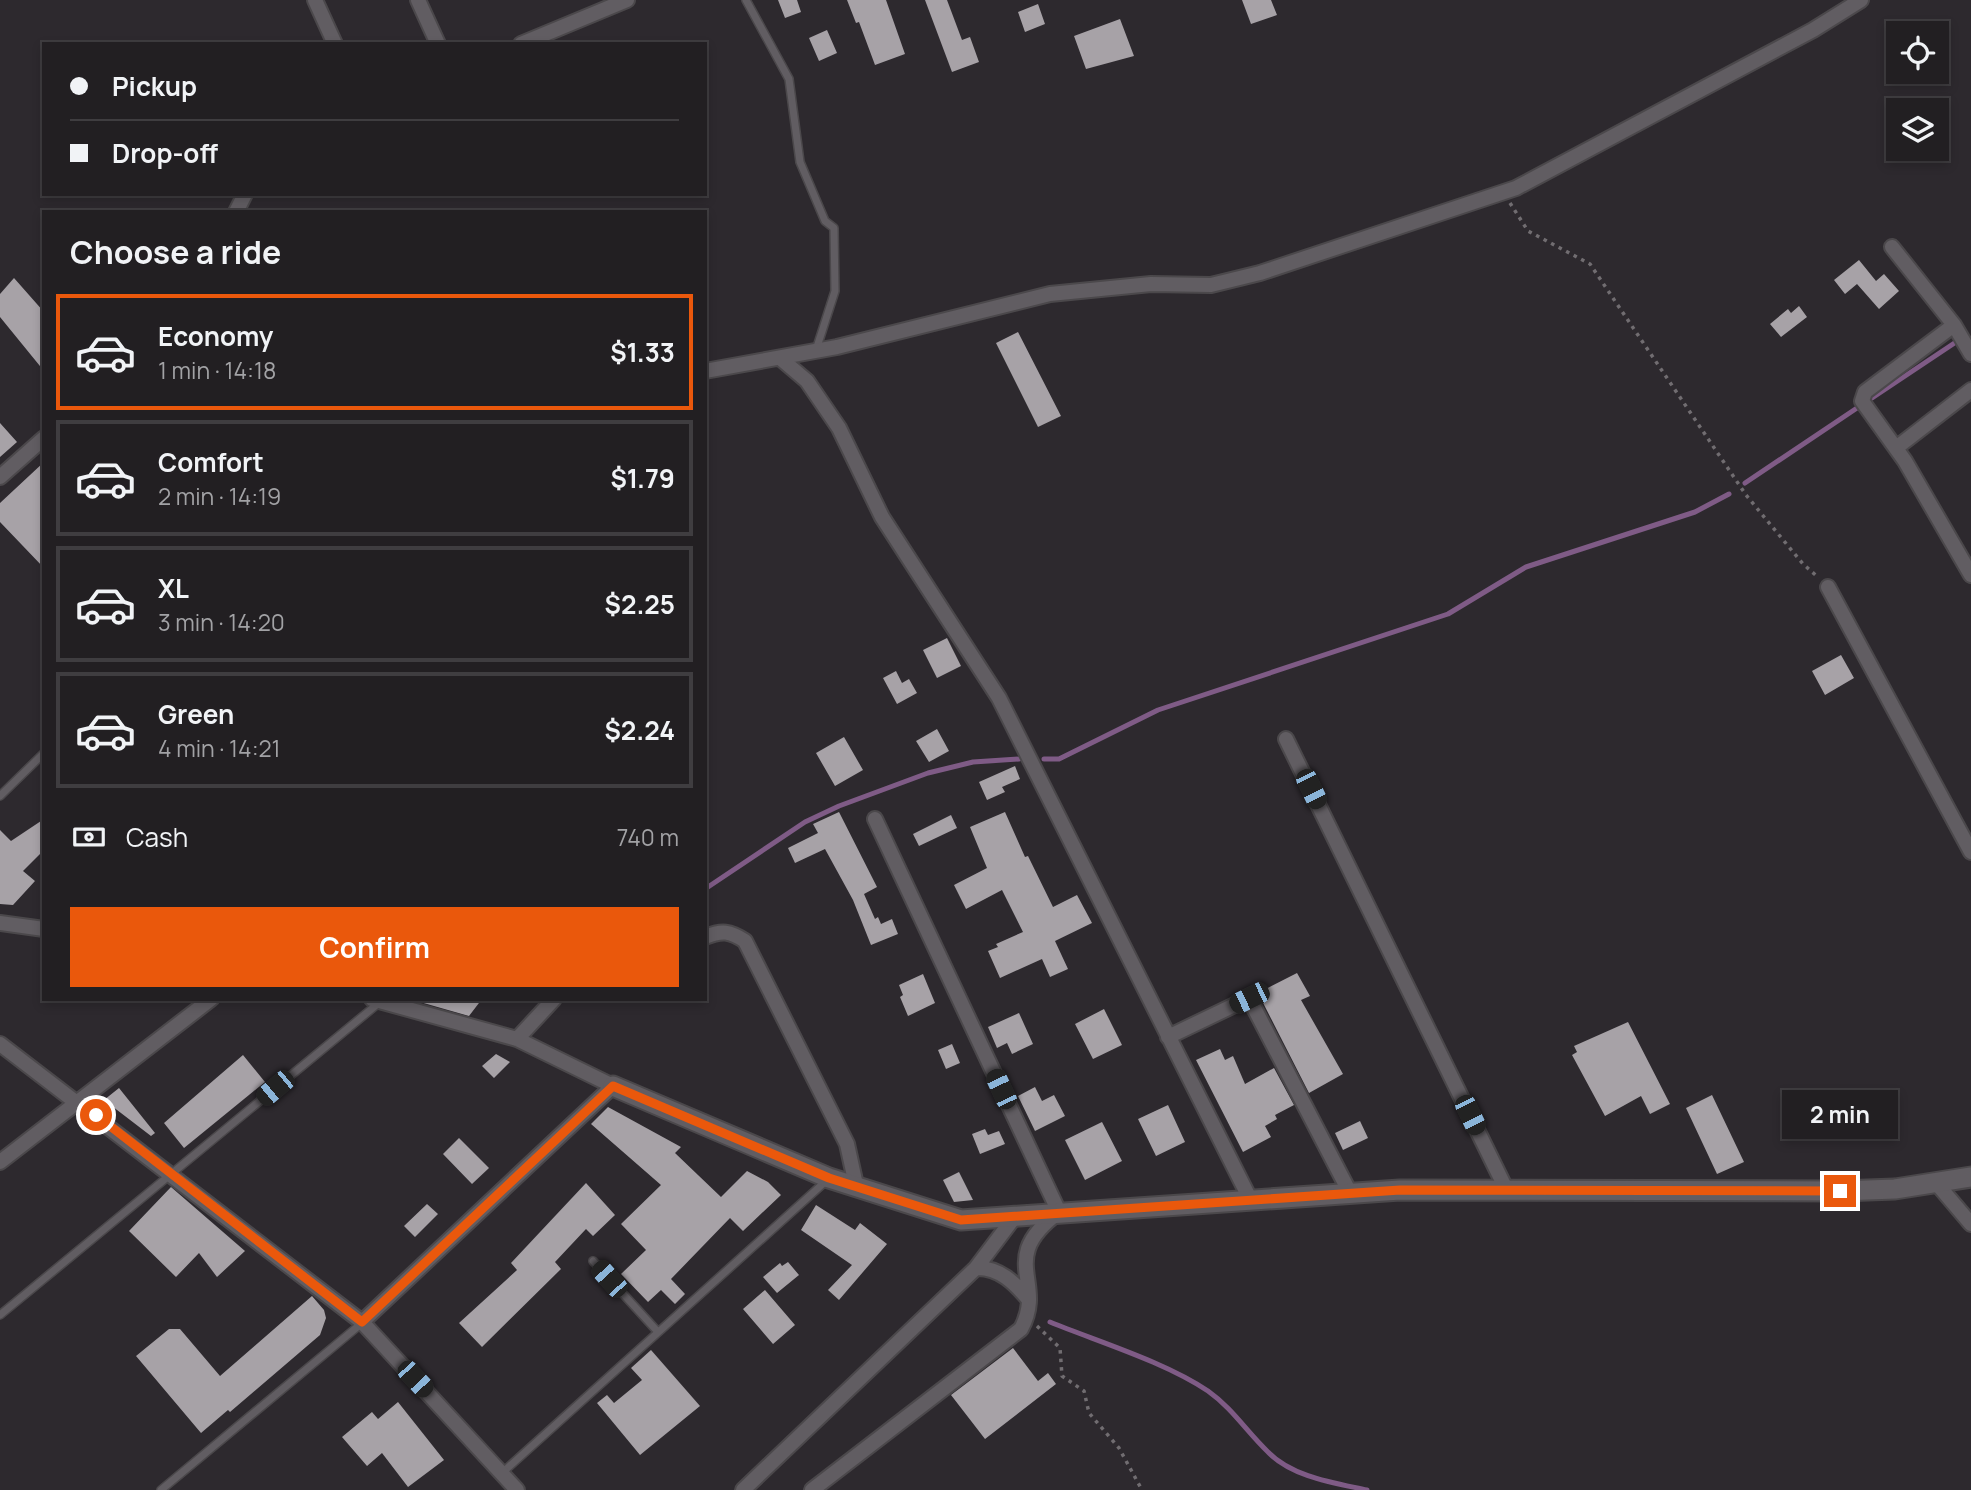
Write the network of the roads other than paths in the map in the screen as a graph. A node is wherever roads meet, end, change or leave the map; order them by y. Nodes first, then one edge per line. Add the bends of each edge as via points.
1 (315, 0) edge
2 (418, 0) edge
3 (627, 0) edge
4 (746, 0) edge
5 (1861, 0) edge
6 (594, 6) edge
7 (334, 42) edge
8 (437, 42) edge
9 (525, 42) edge
10 (1892, 247) dead end
11 (1954, 325) junction
12 (816, 351) junction
13 (1971, 354) edge
14 (780, 358) junction
15 (707, 370) edge
16 (1971, 390) edge
17 (42, 440) edge
18 (1896, 449) junction
19 (0, 477) edge
20 (1971, 575) edge
21 (1828, 587) road end
22 (1286, 739) dead end
23 (42, 755) edge
24 (0, 796) edge
25 (875, 819) dead end
26 (1971, 852) edge
27 (0, 923) edge
28 (42, 929) edge
29 (707, 936) edge
30 (208, 1001) edge
31 (382, 1001) edge
32 (552, 1001) edge
33 (1168, 1037) junction
34 (517, 1039) junction
35 (0, 1044) edge
36 (613, 1086) junction
37 (77, 1101) junction
38 (0, 1162) edge
39 (170, 1174) junction
40 (1971, 1177) edge
41 (829, 1178) junction
42 (856, 1185) junction
43 (1938, 1185) junction
44 (1507, 1191) junction
45 (1350, 1193) junction
46 (1250, 1199) junction
47 (1059, 1212) junction
48 (1016, 1215) junction
49 (1971, 1224) edge
50 (593, 1261) dead end
51 (976, 1268) junction
52 (1030, 1301) junction
53 (0, 1315) edge
54 (362, 1322) junction
55 (658, 1332) junction
56 (502, 1473) junction
57 (161, 1490) edge
58 (517, 1490) edge
59 (743, 1490) edge
60 (812, 1490) edge

1 - 7 street
2 - 8 street
3 - 6 street
4 - 12 lane via 789,79 800,162 825,221 834,228 835,291
5 - 12 street via 1813,30 1504,192 1211,285 1050,294
6 - 9 street
10 - 11 street
11 - 13 street
11 - 18 street via 1865,392 1862,401
12 - 14 street
14 - 15 street
14 - 33 street via 807,381 839,428 882,517 999,698
16 - 18 street
17 - 19 street
18 - 20 street
21 - 26 street
22 - 44 street
23 - 24 lane
25 - 47 street
27 - 28 street
29 - 42 street via 732,932 744,941 847,1144
30 - 37 street
31 - 34 street
31 - 39 lane
32 - 34 street
33 - 45 street via 1249,998
33 - 46 street
34 - 36 street
35 - 37 street
36 - 41 street
36 - 54 street
37 - 38 street
37 - 39 street
39 - 53 lane
39 - 54 street
40 - 43 street
41 - 42 street
41 - 55 lane
42 - 48 street via 961,1220
43 - 44 street via 1751,1193
43 - 49 street
44 - 45 street
45 - 46 street
46 - 47 street
47 - 48 street
47 - 52 street via 1040,1226 1027,1248 1024,1268
48 - 51 street
50 - 55 lane
51 - 52 street via 1009,1279
51 - 59 street
52 - 60 street via 1021,1329
54 - 56 street
54 - 57 lane
55 - 56 lane
56 - 58 street

